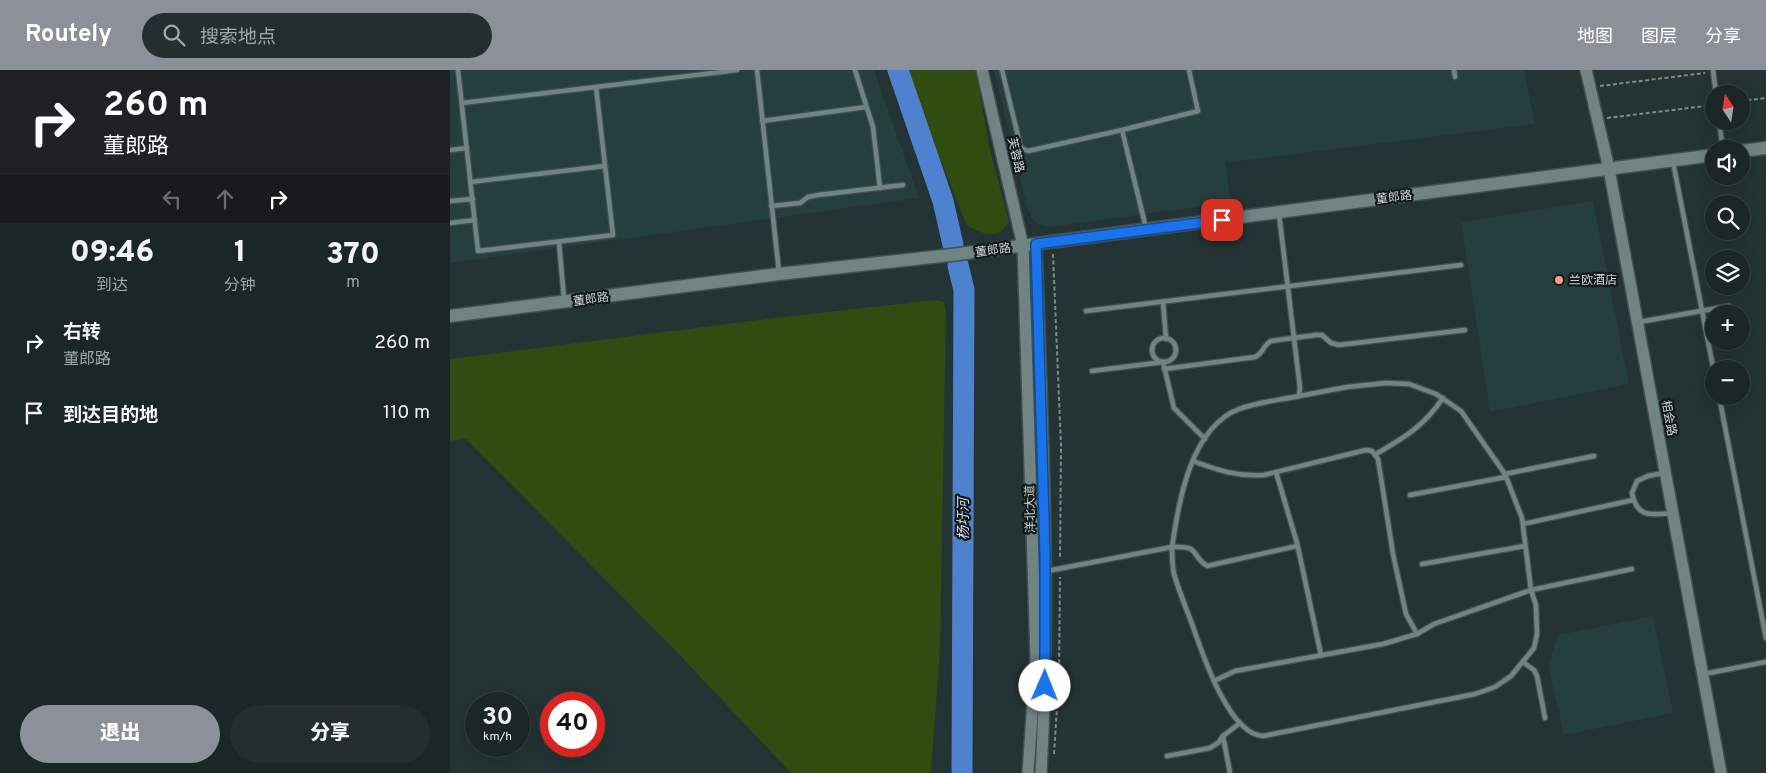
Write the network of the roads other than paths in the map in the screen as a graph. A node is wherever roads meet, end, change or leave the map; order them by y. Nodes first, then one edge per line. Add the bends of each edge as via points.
1 (458, 70) edge
2 (737, 70) edge
3 (757, 70) edge
4 (855, 70) edge
5 (982, 70) edge
6 (1002, 70) edge
7 (1189, 70) edge
8 (1454, 70) edge
9 (1586, 70) edge
10 (720, 71) edge
11 (1713, 71) edge
12 (1455, 77) dead end
13 (1715, 85) edge
14 (596, 87) junction
15 (462, 103) junction
16 (866, 106) junction
17 (762, 121) junction
18 (1122, 130) junction
19 (467, 148) junction
20 (1766, 148) edge
21 (450, 150) edge
22 (1750, 150) edge
23 (1705, 156) edge
24 (1672, 160) junction
25 (605, 166) junction
26 (1609, 169) junction
27 (471, 182) junction
28 (903, 185) dead end
29 (880, 188) junction
30 (473, 199) junction
31 (450, 201) edge
32 (772, 206) junction
33 (1279, 212) junction
34 (475, 220) junction
35 (450, 223) edge
36 (1146, 230) junction
37 (559, 242) junction
38 (1036, 244) junction
39 (1023, 246) junction
40 (1461, 265) dead end
41 (779, 274) junction
42 (1288, 286) junction
43 (1163, 302) junction
44 (564, 303) junction
45 (1705, 310) edge
46 (1086, 311) dead end
47 (1702, 311) junction
48 (450, 316) edge
49 (1638, 322) junction
50 (1465, 330) dead end
51 (1294, 338) junction
52 (1166, 339) junction
53 (1712, 360) edge
54 (1163, 362) junction
55 (1164, 369) junction
56 (1092, 371) dead end
57 (1299, 396) junction
58 (1443, 398) junction
59 (1721, 405) edge
60 (1205, 439) junction
61 (1376, 454) junction
62 (1594, 456) dead end
63 (1193, 461) junction
64 (1276, 472) junction
65 (1666, 472) junction
66 (1506, 476) junction
67 (1410, 495) dead end
68 (1633, 500) junction
69 (1672, 513) junction
70 (1522, 524) junction
71 (1297, 546) junction
72 (1525, 546) junction
73 (1172, 547) junction
74 (1422, 564) dead end
75 (1632, 569) dead end
76 (1045, 571) junction
77 (1033, 573) junction
78 (1530, 590) junction
79 (1417, 634) junction
80 (1766, 638) edge
81 (1321, 655) junction
82 (1523, 662) junction
83 (1766, 662) edge
84 (1702, 674) junction
85 (1214, 681) junction
86 (1545, 718) dead end
87 (1240, 723) junction
88 (1223, 736) junction
89 (1167, 756) dead end
90 (1028, 773) edge
91 (1041, 773) edge
92 (1230, 773) edge
93 (1721, 773) edge

1 - 15 lane
2 - 10 lane
3 - 17 lane
4 - 16 lane
5 - 39 street, 芙蓉路
6 - 18 lane via 1024,150
7 - 18 lane via 1198,111
8 - 12 lane
9 - 26 street, 相会路
10 - 14 lane
11 - 13 lane
14 - 15 lane
14 - 25 lane
15 - 19 lane
16 - 17 lane
16 - 29 lane via 873,127
17 - 32 lane
18 - 36 lane
19 - 21 lane
19 - 27 lane
20 - 22 main road
23 - 24 main road, 董郎路
24 - 26 main road, 董郎路
24 - 47 lane
25 - 27 lane
25 - 37 lane via 613,235
26 - 33 main road, 董郎路
26 - 49 street, 相会路
27 - 30 lane
28 - 29 lane
29 - 32 lane via 818,195 800,203
30 - 31 lane
30 - 34 lane
32 - 41 lane
33 - 36 main road, 董郎路
33 - 42 lane
34 - 35 lane
34 - 37 lane via 478,251
36 - 38 main road, 董郎路
37 - 44 lane
38 - 39 main road, 董郎路
38 - 76 street, 洋北大道
39 - 41 main road, 董郎路
39 - 77 street, 洋北大道
40 - 42 lane
41 - 44 main road, 董郎路
42 - 43 lane
42 - 51 lane
43 - 46 lane
43 - 52 lane
44 - 48 main road, 董郎路
45 - 47 lane
47 - 49 lane
47 - 53 lane
49 - 65 street, 相会路
50 - 51 lane via 1339,345 1322,335
51 - 55 lane via 1267,343 1255,358
51 - 57 lane
52 - 54 lane via 1174,344 1176,351 1170,360
52 - 54 lane via 1157,341 1153,347 1153,355
54 - 55 lane
54 - 56 lane
55 - 60 lane via 1174,408
57 - 58 lane via 1386,383 1409,384
57 - 60 lane via 1239,409 1222,419
58 - 61 lane via 1421,426
58 - 66 lane via 1461,411
59 - 80 lane
60 - 63 lane
61 - 64 lane via 1366,450
61 - 79 lane via 1404,606
62 - 66 lane
63 - 64 lane via 1233,474 1251,476
63 - 73 lane via 1179,500
64 - 71 lane
65 - 68 lane via 1637,481
65 - 69 street, 相会路
66 - 67 lane
66 - 70 lane
68 - 69 lane via 1641,512 1652,515
68 - 70 lane
69 - 84 street, 相会路
70 - 72 lane
71 - 73 lane via 1207,566 1195,551 1187,547
71 - 81 lane
72 - 74 lane
72 - 78 lane
73 - 76 lane
73 - 85 lane via 1177,585
75 - 78 lane
76 - 77 lane
76 - 91 street, 洋北大道
77 - 90 street, 洋北大道 via 1036,657
78 - 79 lane via 1434,624
78 - 82 lane via 1536,605 1537,634 1534,648
79 - 81 lane via 1383,644
81 - 85 lane via 1234,671
82 - 86 lane via 1537,676
82 - 87 lane via 1496,687 1475,694 1263,736
83 - 84 lane
84 - 93 street, 相会路
85 - 87 lane
87 - 88 lane
88 - 89 lane via 1210,748
88 - 92 lane

